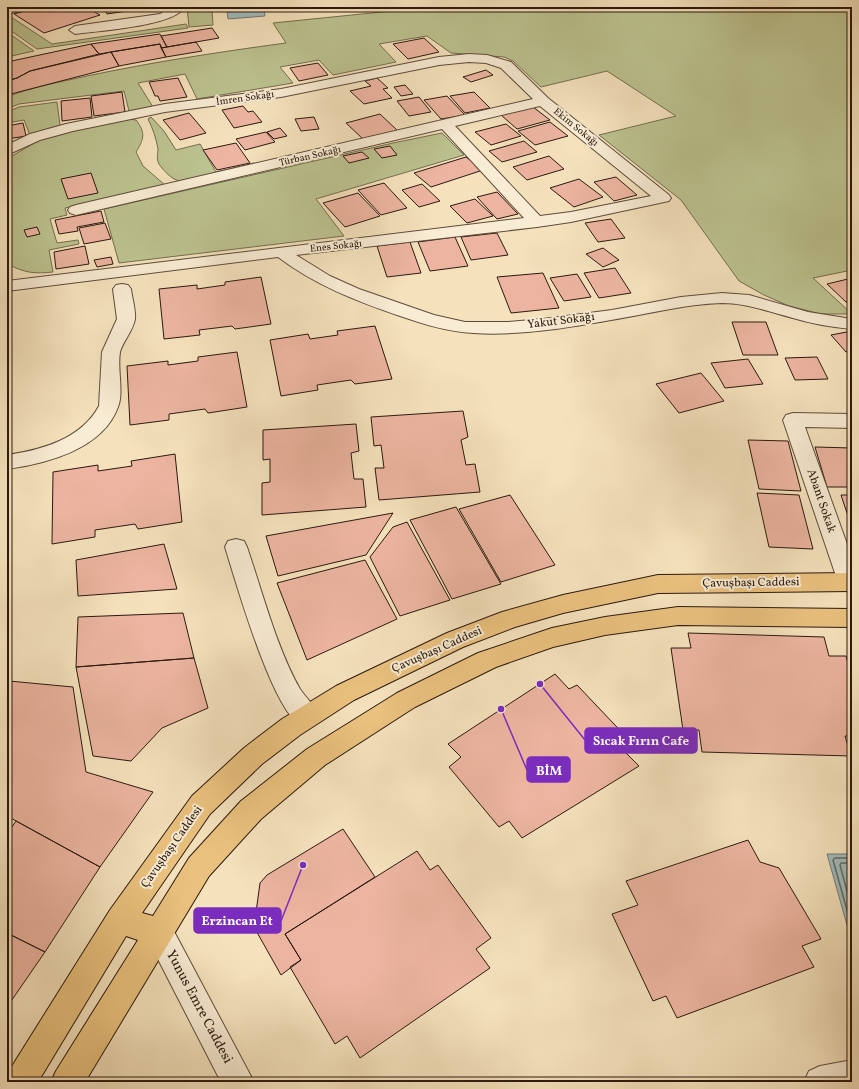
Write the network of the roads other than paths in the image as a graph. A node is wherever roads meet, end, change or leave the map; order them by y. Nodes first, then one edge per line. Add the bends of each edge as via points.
1 (177, 7) edge
2 (75, 30) dead end
3 (488, 59) joint
4 (544, 101) junction
5 (445, 124) junction
6 (7, 152) edge
7 (663, 198) joint
8 (76, 210) dead end
9 (537, 222) junction
10 (282, 252) junction
11 (7, 286) edge
12 (122, 288) dead end
13 (852, 324) edge
14 (852, 421) edge
15 (7, 462) edge
16 (236, 547) dead end
17 (850, 582) edge
18 (852, 618) edge
19 (307, 716) junction
20 (120, 920) junction
21 (159, 932) junction
22 (852, 1076) edge
23 (20, 1082) edge
24 (67, 1082) edge
25 (238, 1082) edge
26 (820, 1082) edge

1 - 2 street via 164,17
3 - 4 street, Ekim Sokağı via 506,65
3 - 6 street, İmren Sokağı via 439,61 281,93 165,108 71,126 35,137
4 - 5 street, Türban Sokağı
4 - 7 street, Ekim Sokağı
5 - 8 street, Türban Sokağı
5 - 9 street
7 - 9 street, Enes Sokağı
9 - 10 street, Enes Sokağı
10 - 11 street, Enes Sokağı
10 - 13 street, Yakut Sokağı via 333,286 438,322 472,328 507,328 564,322 693,299 724,298 743,298 793,314
12 - 15 street via 126,319 111,352 109,406 103,417 94,428 65,448 29,460
14 - 17 street, Abant Sokak via 793,420
16 - 19 street via 272,654 291,696
17 - 19 main road, Çavuşbaşı Caddesi via 658,584 563,604 510,619 455,640 345,693
18 - 21 main road via 678,616 605,626 552,638 487,660 406,700 316,757 251,810 199,867
19 - 20 main road, Çavuşbaşı Caddesi via 253,756 201,805
20 - 21 main road
20 - 23 main road, Çavuşbaşı Caddesi
21 - 24 main road
21 - 25 street, Yunus Emre Caddesi
22 - 26 street

